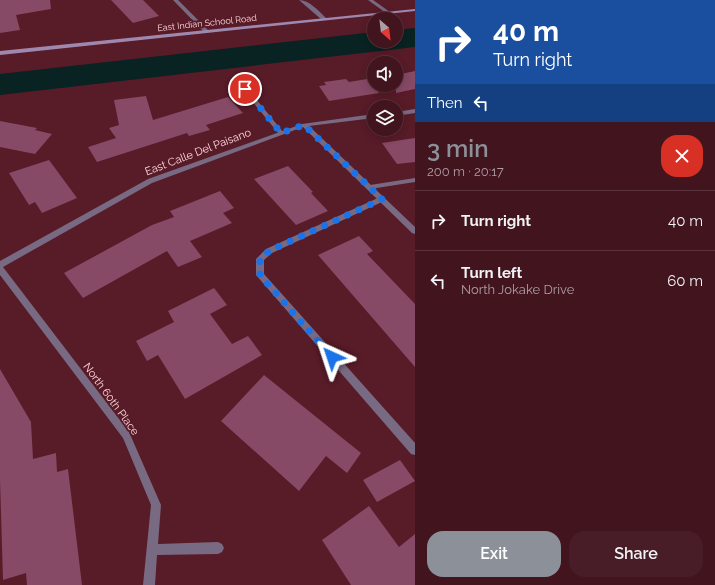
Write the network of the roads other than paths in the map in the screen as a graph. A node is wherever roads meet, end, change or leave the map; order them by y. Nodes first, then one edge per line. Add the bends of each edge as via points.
1 (175, 0) edge
2 (301, 0) edge
3 (370, 0) edge
4 (415, 10) edge
5 (388, 12) joint
6 (367, 14) edge
7 (324, 19) junction
8 (206, 31) junction
9 (0, 53) edge
10 (245, 89) dead end
11 (415, 111) edge
12 (403, 113) edge
13 (367, 117) edge
14 (304, 125) junction
15 (281, 133) junction
16 (415, 180) edge
17 (370, 187) junction
18 (382, 199) junction
19 (415, 231) edge
20 (0, 265) edge
21 (0, 269) edge
22 (415, 450) edge
23 (218, 548) dead end
24 (153, 550) junction
25 (149, 585) edge

1 - 8 street
2 - 7 street
3 - 5 street
4 - 5 main road, East Indian School Road
6 - 7 main road, East Indian School Road
7 - 8 main road, East Indian School Road
8 - 9 main road, East Indian School Road
10 - 15 street
11 - 12 street
13 - 14 street, East Calle Del Paisano
14 - 15 street, East Calle Del Paisano
14 - 17 street
15 - 20 street, East Calle Del Paisano via 150,181
16 - 17 street
17 - 18 street
18 - 19 street
18 - 22 street via 269,251 260,259 260,275
21 - 24 street, North 60th Place via 126,435 156,505
23 - 24 street
24 - 25 street, North 60th Place

